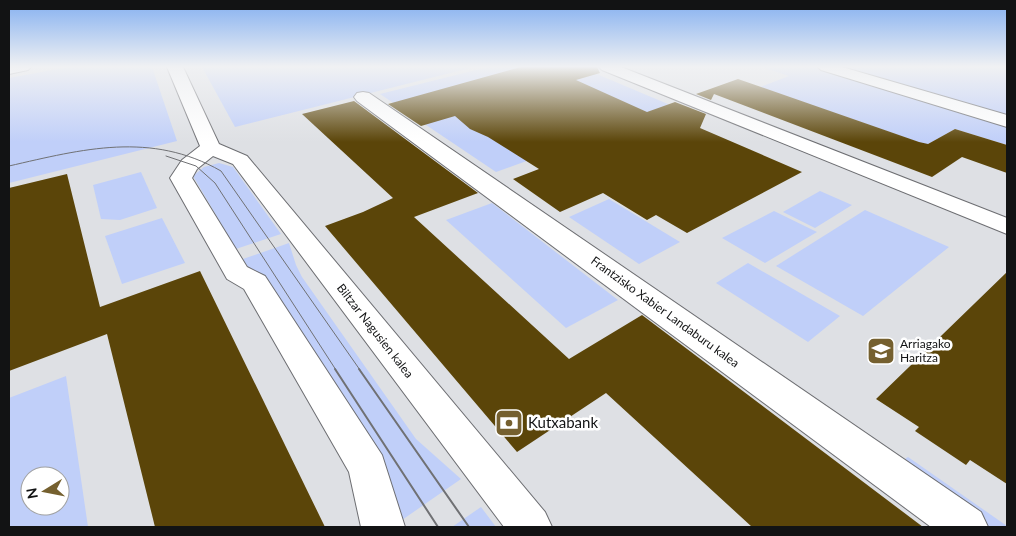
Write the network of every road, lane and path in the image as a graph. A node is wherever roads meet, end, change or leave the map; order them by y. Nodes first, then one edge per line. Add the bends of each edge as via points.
1 (186, 92) edge
2 (670, 92) edge
3 (910, 92) edge
4 (363, 96) dead end
5 (1007, 121) edge
6 (211, 148) junction
7 (1007, 227) edge
8 (383, 527) edge
9 (530, 527) edge
10 (966, 527) edge

1 - 6 street
2 - 7 street
3 - 5 street
4 - 10 street, Frantzisko Xabier Landaburu kalea
6 - 8 street via 190,164 181,178 237,274 255,283 368,468
6 - 9 street, Biltzar Nagusien kalea via 240,160

